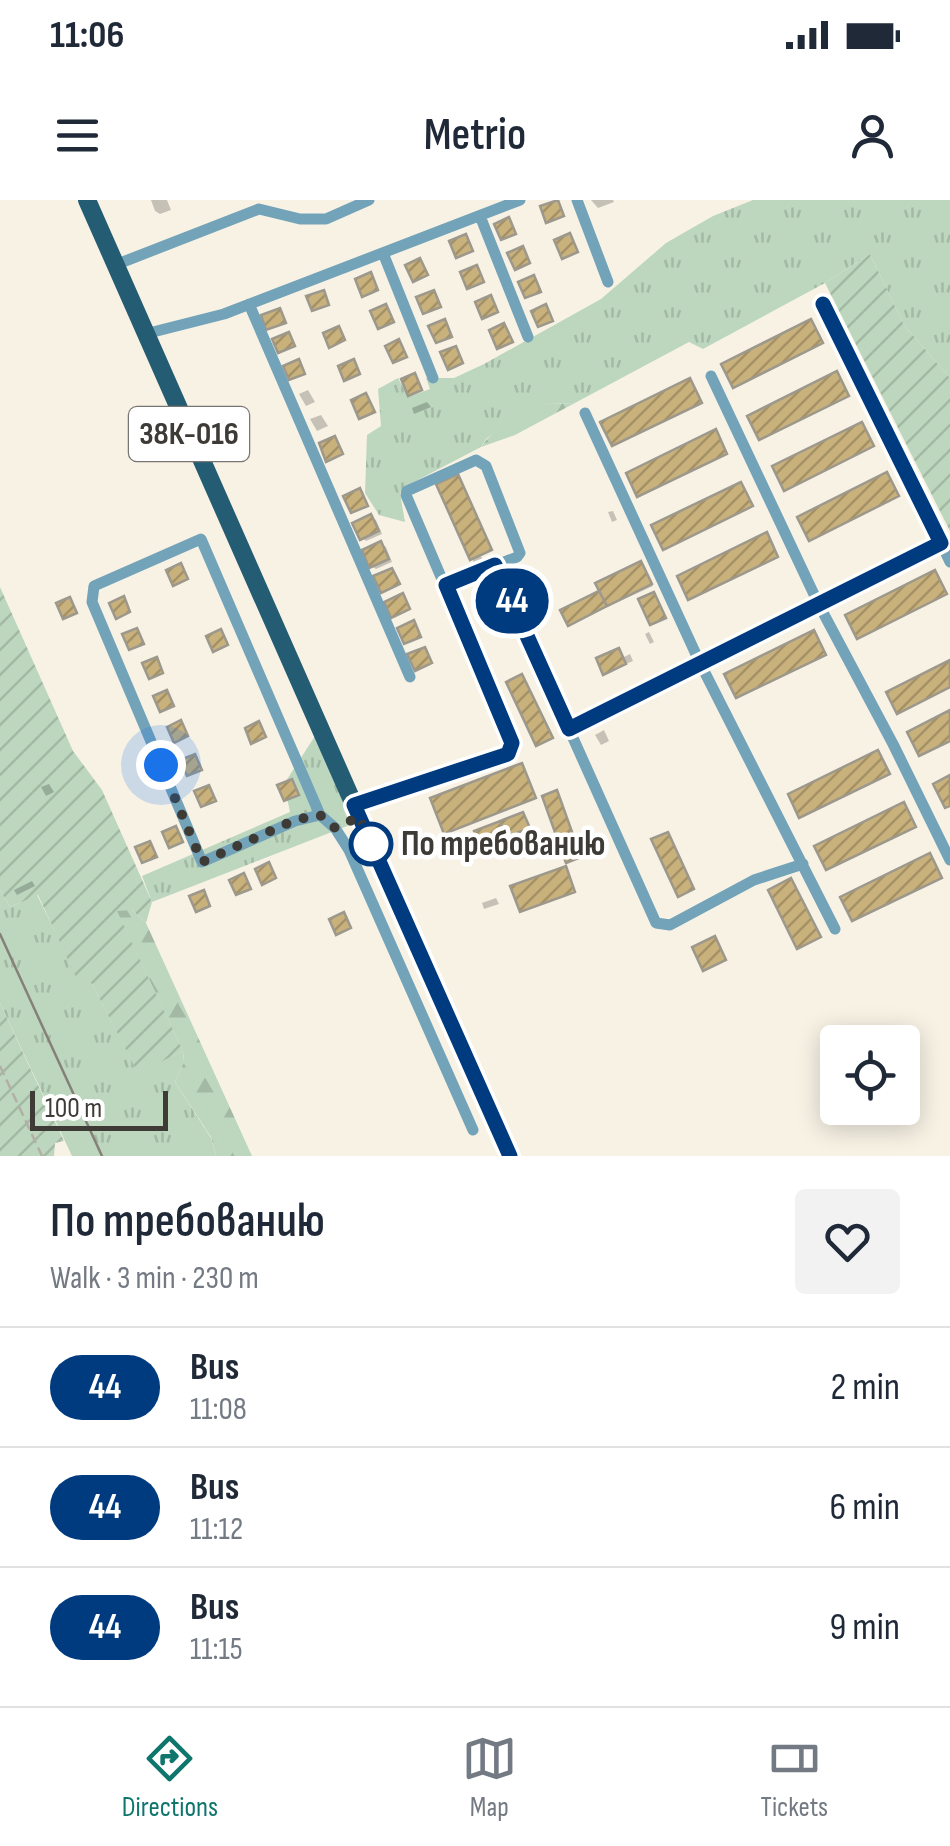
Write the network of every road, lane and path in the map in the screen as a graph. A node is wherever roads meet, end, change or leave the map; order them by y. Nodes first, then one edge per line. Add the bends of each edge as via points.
1 (86, 200) edge
2 (369, 200) edge
3 (520, 200) edge
4 (576, 200) edge
5 (480, 216) junction
6 (382, 253) junction
7 (115, 265) junction
8 (608, 282) dead end
9 (249, 304) junction
10 (823, 304) dead end
11 (146, 334) junction
12 (528, 337) dead end
13 (711, 376) dead end
14 (433, 378) dead end
15 (585, 414) dead end
16 (941, 543) junction
17 (950, 562) edge
18 (495, 565) junction
19 (446, 585) junction
20 (819, 605) junction
21 (700, 663) junction
22 (410, 678) dead end
23 (569, 729) junction
24 (356, 811) junction
25 (320, 815) junction
26 (335, 828) junction
27 (950, 860) edge
28 (803, 864) junction
29 (835, 929) dead end
30 (0, 1066) edge
31 (473, 1130) dead end
32 (42, 1156) edge
33 (510, 1156) edge

1 - 7 main road, 38К-016
2 - 7 street via 326,219 259,209
3 - 5 street
4 - 8 street
5 - 6 street
5 - 12 street
6 - 9 street
6 - 14 street
7 - 11 main road, 38К-016
9 - 11 street
9 - 22 street
10 - 16 street
11 - 24 main road, 38К-016
13 - 20 street
15 - 21 street
16 - 17 street
16 - 20 street
18 - 19 street
18 - 19 street via 520,548 486,466 476,460 406,491
18 - 23 street
19 - 24 street via 511,749
20 - 21 street
20 - 27 street
21 - 23 street
21 - 28 street
23 - 28 street via 656,923 670,924 754,880
24 - 26 street
24 - 33 main road, 38К-016
25 - 25 street via 202,862 92,602 94,586 201,539
25 - 26 street
26 - 31 street
28 - 29 street
30 - 32 path

